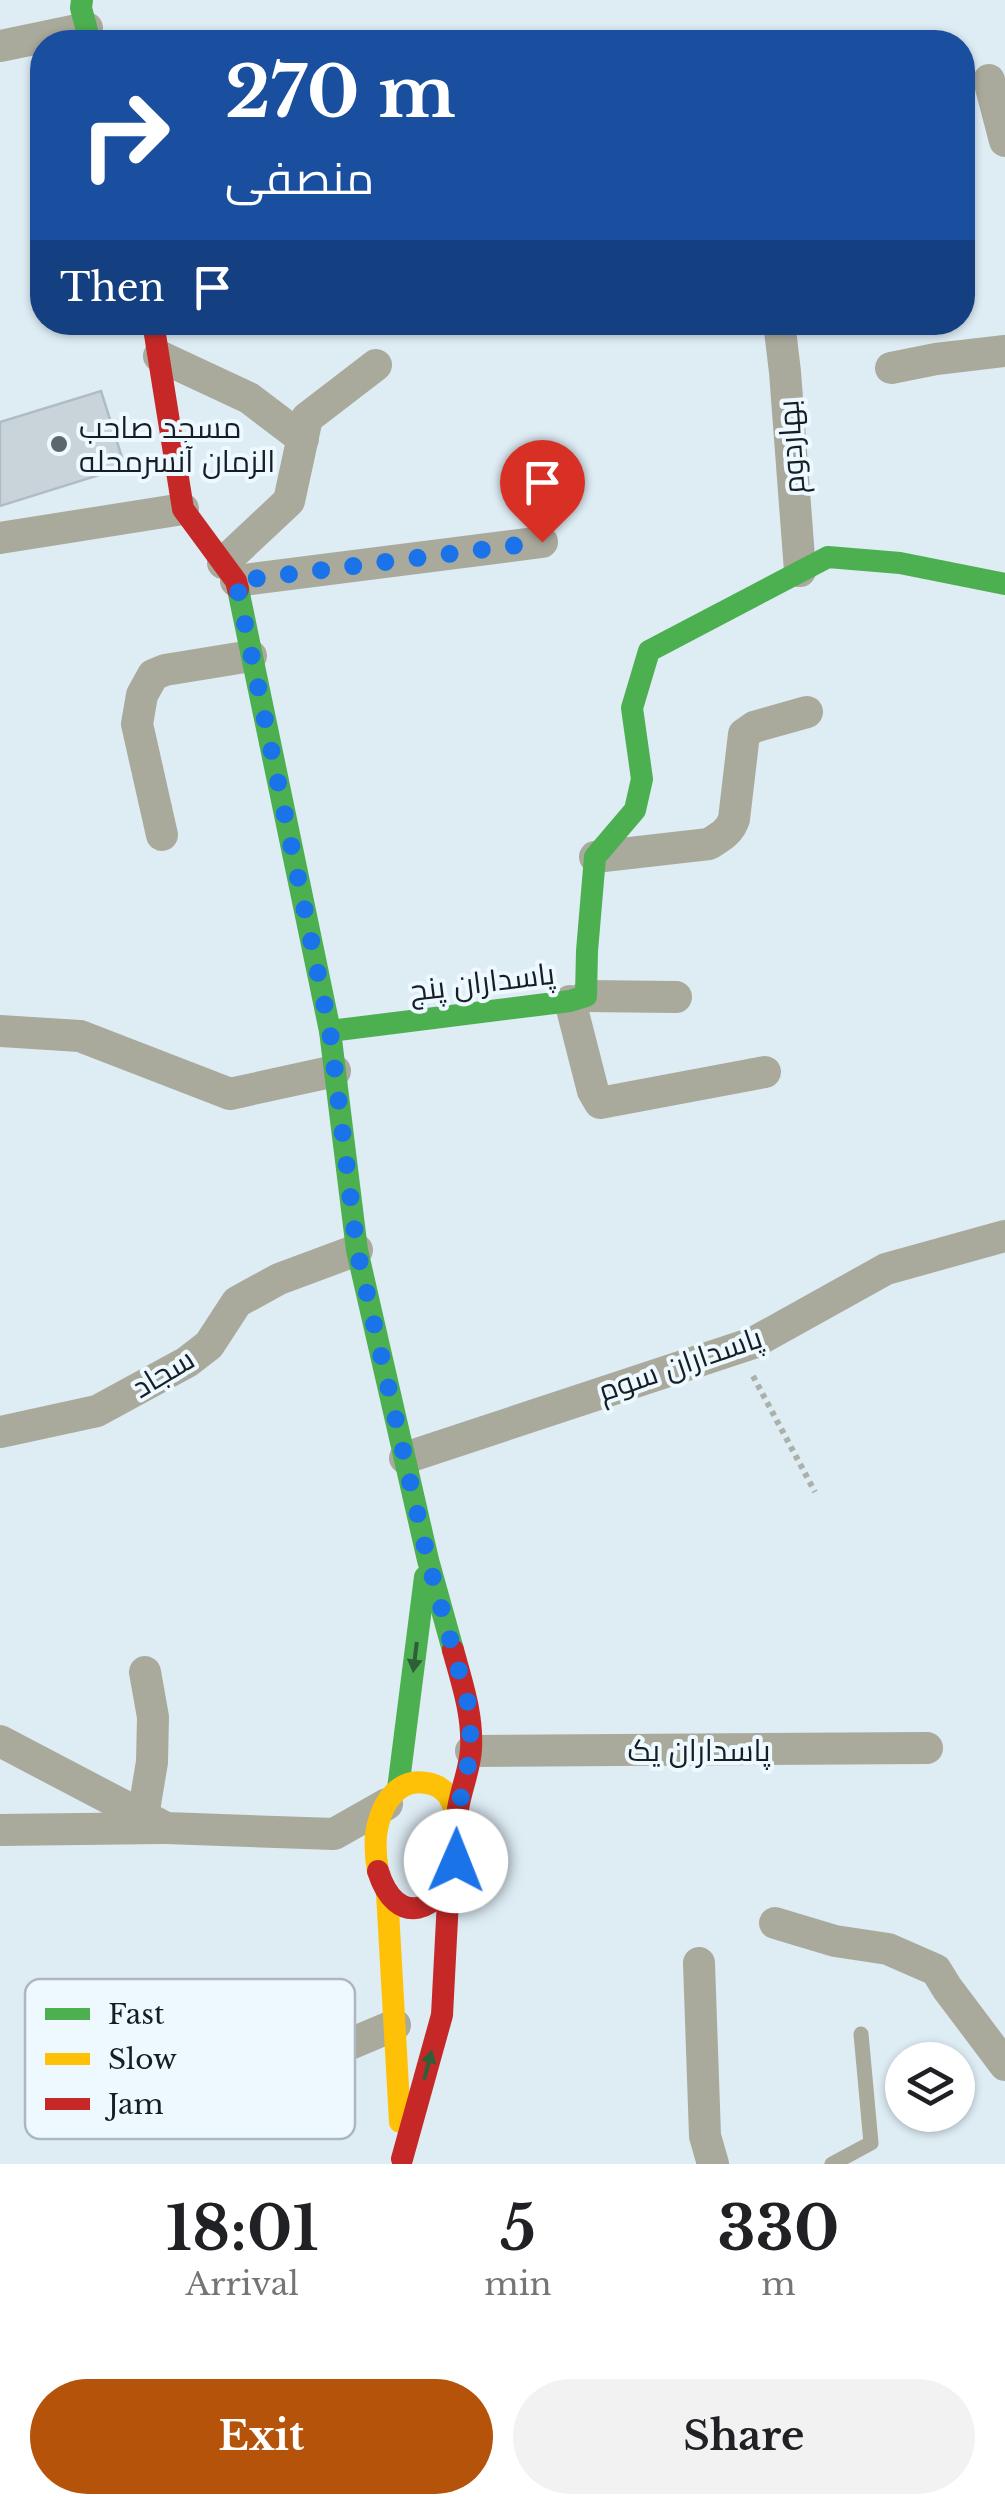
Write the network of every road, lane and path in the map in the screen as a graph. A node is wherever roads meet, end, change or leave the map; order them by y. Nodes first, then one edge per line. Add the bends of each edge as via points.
1 (30, 38) edge
2 (0, 46) edge
3 (989, 80) dead end
4 (1005, 140) edge
5 (156, 335) edge
6 (780, 335) edge
7 (1005, 351) edge
8 (159, 356) junction
9 (376, 365) dead end
10 (891, 368) dead end
11 (303, 439) junction
12 (182, 509) junction
13 (0, 538) edge
14 (542, 542) dead end
15 (800, 571) junction
16 (230, 572) junction
17 (1005, 584) edge
18 (251, 656) junction
19 (807, 712) dead end
20 (162, 835) dead end
21 (595, 857) junction
22 (676, 997) dead end
23 (578, 999) junction
24 (0, 1031) edge
25 (330, 1031) junction
26 (335, 1071) junction
27 (765, 1072) dead end
28 (1005, 1236) edge
29 (357, 1250) junction
30 (738, 1348) junction
31 (0, 1432) edge
32 (405, 1458) junction
33 (815, 1492) dead end
34 (428, 1560) junction
35 (145, 1672) dead end
36 (0, 1741) edge
37 (926, 1748) dead end
38 (471, 1751) junction
39 (392, 1796) junction
40 (457, 1815) junction
41 (154, 1822) junction
42 (0, 1830) edge
43 (334, 1834) junction
44 (448, 1881) junction
45 (384, 1886) junction
46 (775, 1923) dead end
47 (699, 1964) dead end
48 (395, 2025) junction
49 (861, 2034) dead end
50 (355, 2042) edge
51 (1005, 2066) edge
52 (402, 2162) edge
53 (714, 2164) edge
54 (832, 2164) edge

1 - 2 street
3 - 4 street
5 - 8 street
6 - 15 street, بهاردوم
7 - 10 street
8 - 11 street via 249,398
8 - 12 street
9 - 11 street via 307,418
11 - 16 street via 289,502
12 - 13 street
12 - 16 street
14 - 16 street
15 - 17 street via 828,557
15 - 21 street via 649,651 632,708 642,779 634,810
16 - 18 street
18 - 20 street via 153,674 142,695 138,724
18 - 25 street
19 - 21 street via 744,734 732,828 720,837 709,844
21 - 23 street, پاسداران پنج
22 - 23 street
23 - 25 street, پاسداران پنج
23 - 27 street via 592,1091 600,1103
24 - 26 street via 80,1036 230,1094
25 - 26 street
26 - 29 street
28 - 30 street, پاسداران سوم via 886,1269
29 - 31 street, سجاد via 237,1302 208,1345 187,1362 97,1411
29 - 32 street
30 - 32 street, پاسداران سوم
30 - 33 path
32 - 34 street
34 - 38 street via 469,1707
34 -> 39 street
35 - 41 street via 153,1717
36 - 41 street
37 - 38 street, پاسداران یک
38 - 40 street
39 - 40 street via 418,1780 434,1784
39 - 43 street
39 - 45 street via 374,1844
40 - 44 street via 461,1832
41 - 42 street
41 - 43 street
43 - 45 street
44 - 45 street via 425,1908 398,1902
52 -> 44 street via 442,2014
45 - 48 street
46 - 51 street via 888,1949 936,1970
47 - 53 street via 705,2136
48 - 50 street
48 - 52 street
49 - 54 lane via 871,2143

